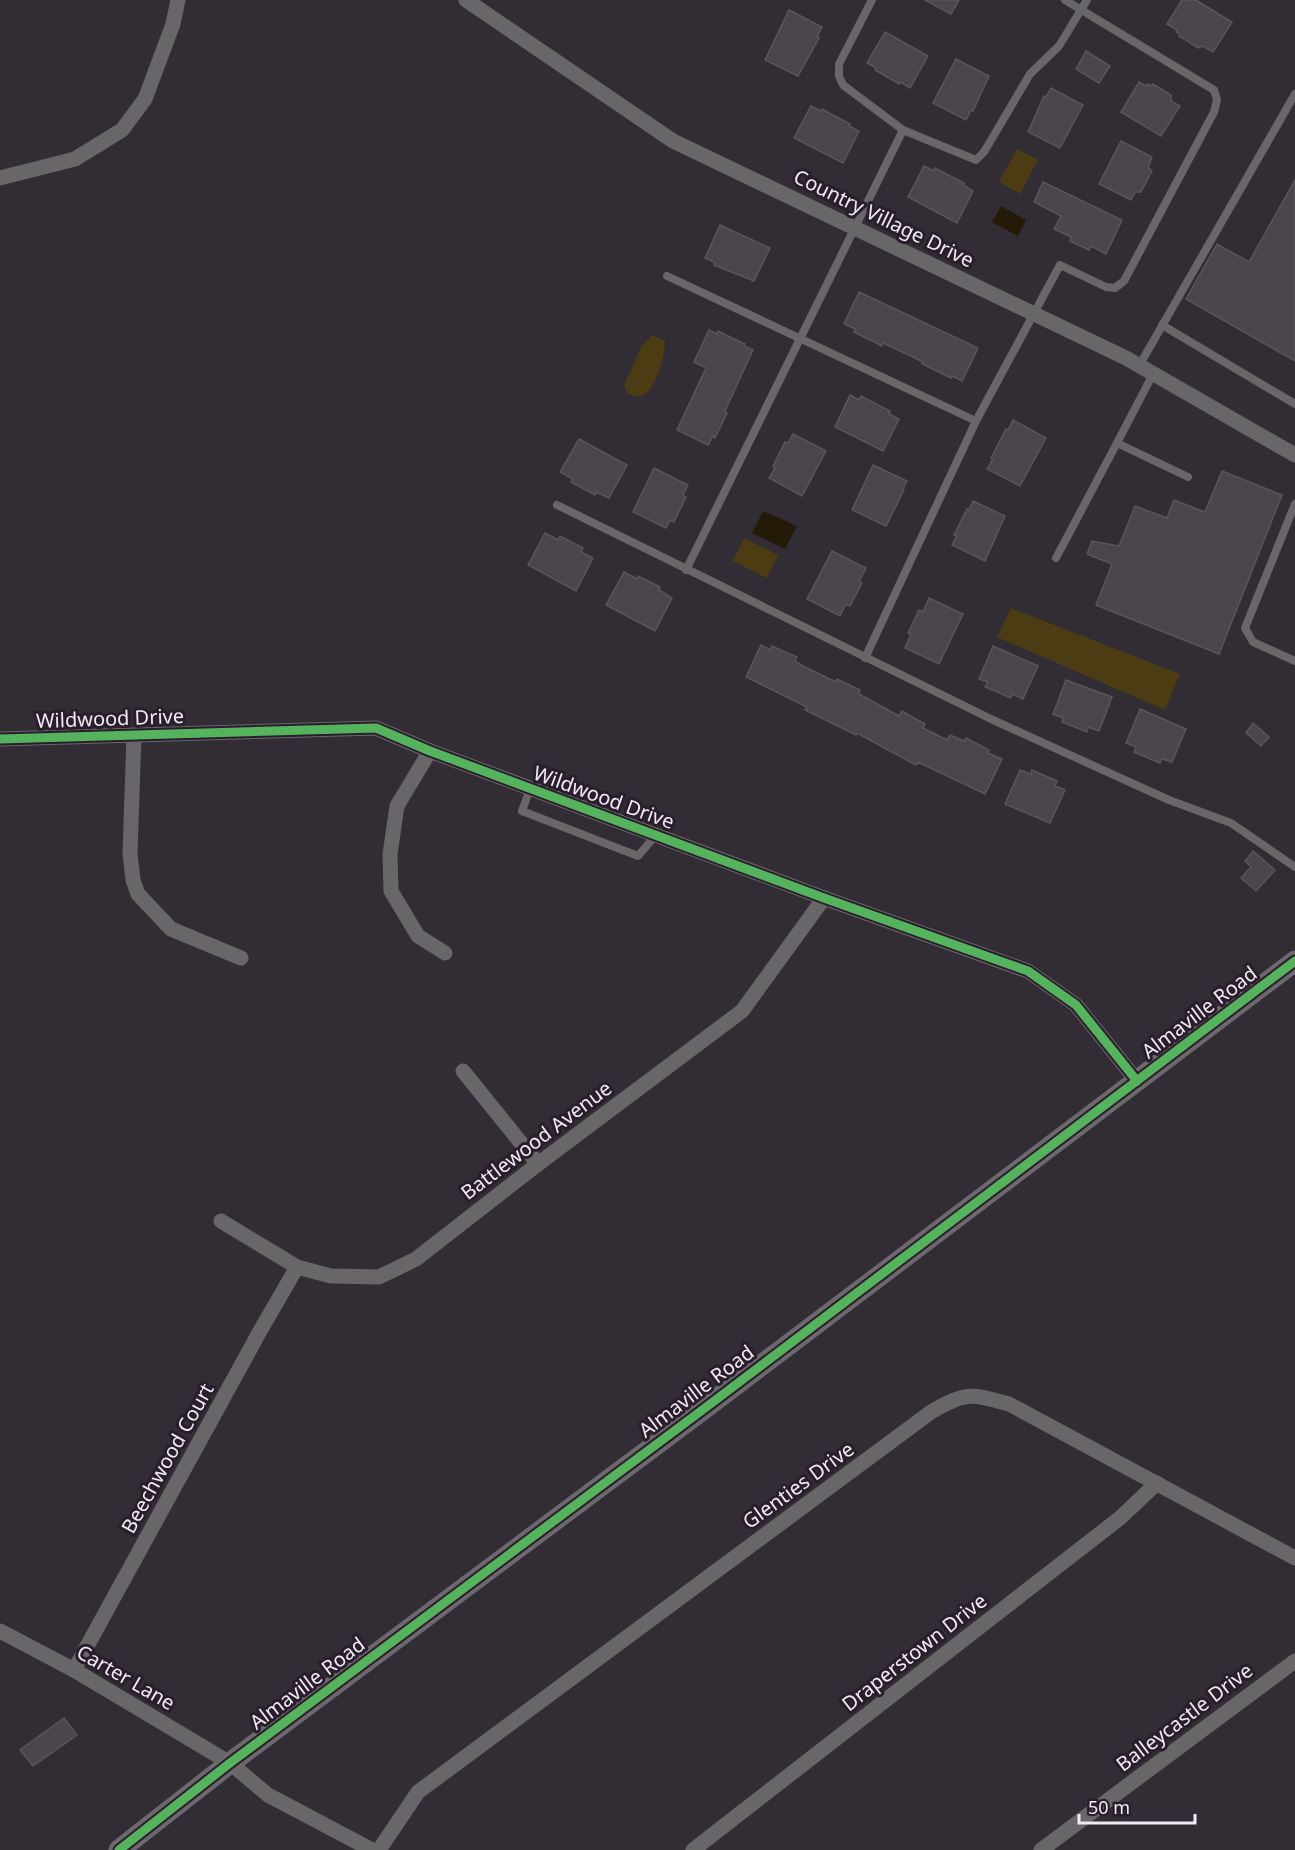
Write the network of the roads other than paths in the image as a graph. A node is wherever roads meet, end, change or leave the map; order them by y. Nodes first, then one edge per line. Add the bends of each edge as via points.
1 (178, 0) edge
2 (466, 0) edge
3 (872, 0) edge
4 (1065, 0) edge
5 (1087, 0) edge
6 (1081, 9) junction
7 (1295, 94) edge
8 (903, 130) junction
9 (0, 178) edge
10 (855, 228) junction
11 (667, 276) dead end
12 (1033, 314) junction
13 (1162, 325) junction
14 (800, 338) junction
15 (1139, 366) junction
16 (1153, 374) junction
17 (1295, 404) edge
18 (976, 421) junction
19 (1117, 443) junction
20 (1295, 455) edge
21 (1188, 477) dead end
22 (1295, 504) edge
23 (557, 505) dead end
24 (1056, 558) dead end
25 (686, 570) junction
26 (865, 658) junction
27 (1295, 661) edge
28 (134, 735) junction
29 (0, 739) edge
30 (430, 752) junction
31 (530, 789) junction
32 (656, 836) junction
33 (1295, 867) edge
34 (824, 898) junction
35 (446, 953) dead end
36 (241, 958) dead end
37 (1295, 961) edge
38 (463, 1071) dead end
39 (1137, 1081) junction
40 (538, 1164) junction
41 (221, 1221) dead end
42 (297, 1267) junction
43 (1157, 1483) junction
44 (1295, 1558) edge
45 (0, 1631) edge
46 (1295, 1661) edge
47 (74, 1670) junction
48 (230, 1763) junction
49 (119, 1850) edge
50 (372, 1850) edge
51 (379, 1850) edge
52 (693, 1850) edge
53 (1041, 1850) edge

1 - 9 street via 145,99 122,130 75,159
2 - 10 street, Country Village Drive via 673,141
3 - 8 lane via 839,64 839,76 843,84
4 - 6 lane
5 - 6 lane
6 - 8 lane via 1059,46 1030,75 976,160
6 - 12 lane via 1214,90 1217,100 1124,281 1115,288 1106,287 1060,266
7 - 13 lane
8 - 10 lane
10 - 12 street, Country Village Drive
10 - 14 lane
11 - 14 lane
12 - 15 street, Country Village Drive
12 - 18 lane
13 - 15 lane
13 - 17 lane
14 - 18 lane
14 - 25 lane
15 - 16 street, Country Village Drive
16 - 19 lane
16 - 20 street, Country Village Drive
18 - 26 lane
19 - 21 lane
19 - 24 lane
22 - 27 lane via 1245,628 1253,642
23 - 25 lane
25 - 26 lane
26 - 33 lane via 1169,800 1231,823
28 - 29 street, Wildwood Drive
28 - 30 street, Wildwood Drive via 376,728
28 - 36 street via 130,854 138,894 171,929
30 - 31 street, Wildwood Drive
30 - 35 street via 397,806 390,854 391,891 418,936
31 - 32 street, Wildwood Drive
31 - 32 lane via 522,811 638,856
32 - 34 street, Wildwood Drive
34 - 39 street, Wildwood Drive via 1028,971 1076,1005
34 - 40 street, Battlewood Avenue via 742,1011
37 - 39 street, Almaville Road
38 - 40 street
39 - 48 street, Almaville Road
40 - 42 street, Battlewood Avenue via 416,1259 378,1277 332,1276
41 - 42 street, Battlewood Avenue
42 - 47 street, Beechwood Court
43 - 44 street, Glenties Drive
43 - 51 street, Glenties Drive via 1010,1404 975,1395 952,1400 418,1792
43 - 52 street, Draperstown Drive via 1120,1518
45 - 47 street, Carter Lane
46 - 53 street, Balleycastle Drive
47 - 48 street, Carter Lane
48 - 49 street, Almaville Road
48 - 50 street, Carter Lane via 268,1795

